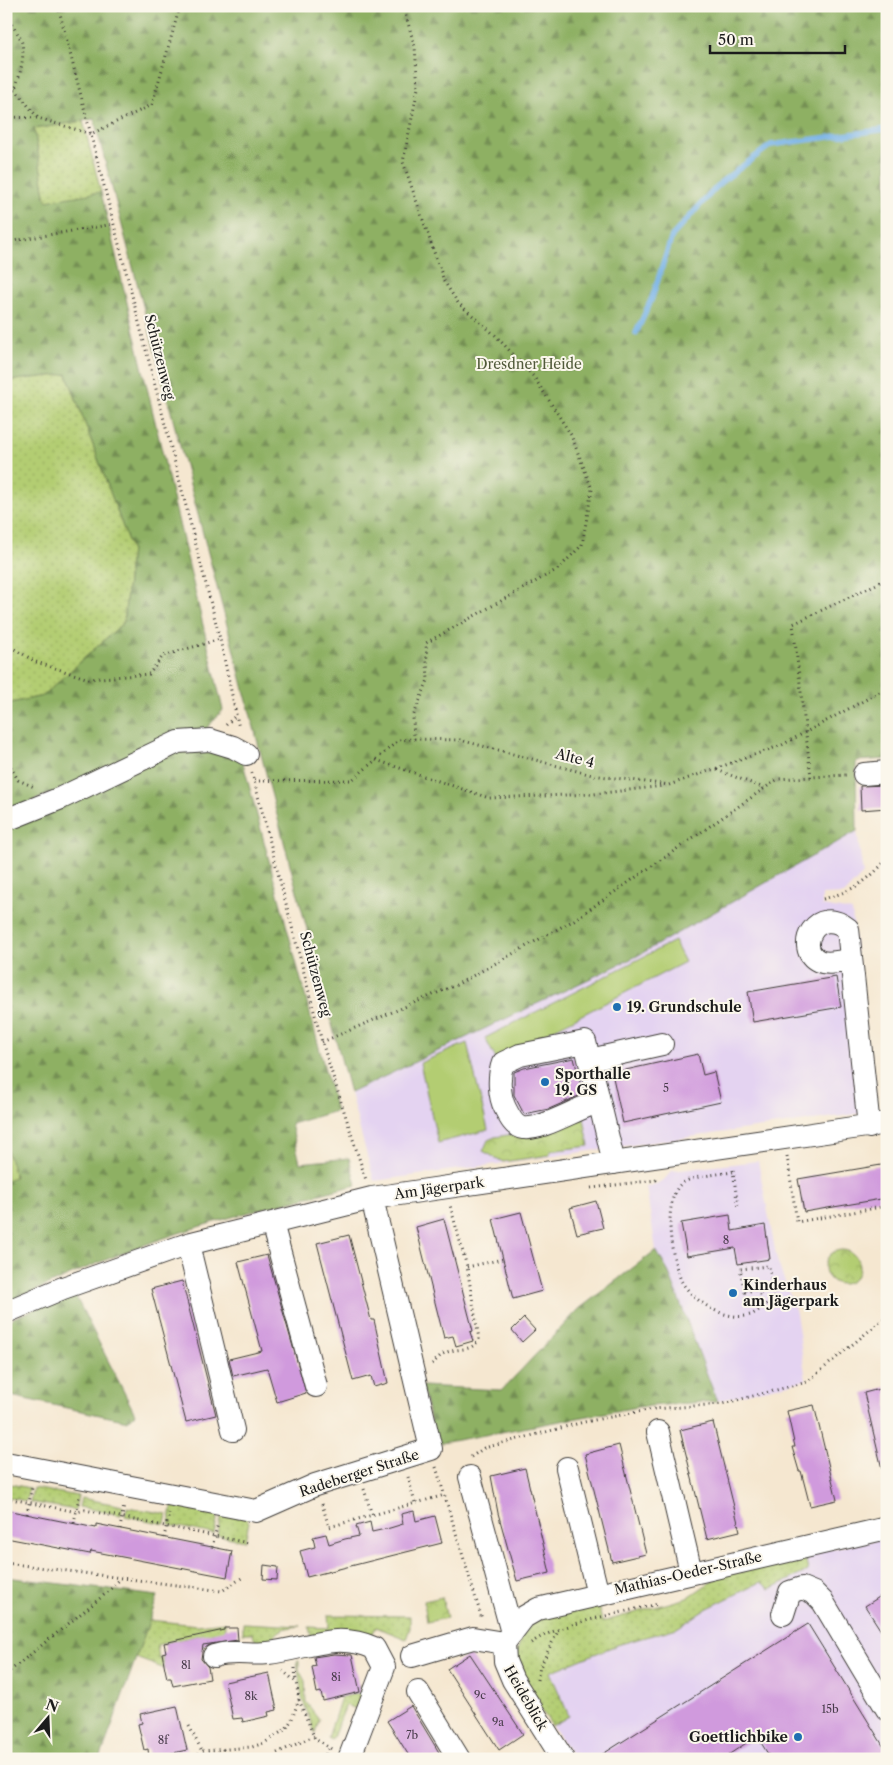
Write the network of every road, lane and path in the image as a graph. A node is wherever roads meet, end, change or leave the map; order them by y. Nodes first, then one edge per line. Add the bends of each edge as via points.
1 (58, 6) edge
2 (180, 6) edge
3 (403, 6) edge
4 (6, 16) edge
5 (15, 90) junction
6 (6, 109) edge
7 (6, 117) edge
8 (38, 118) junction
9 (91, 134) junction
10 (114, 224) junction
11 (6, 242) edge
12 (887, 579) edge
13 (220, 639) junction
14 (6, 644) edge
15 (887, 688) edge
16 (237, 715) dead end
17 (805, 733) junction
18 (414, 739) junction
19 (246, 754) joint
20 (6, 758) edge
21 (376, 760) junction
22 (716, 770) junction
23 (887, 772) edge
24 (864, 774) joint
25 (811, 777) junction
26 (254, 781) junction
27 (670, 785) junction
28 (764, 788) junction
29 (61, 798) junction
30 (6, 820) edge
31 (887, 859) edge
32 (824, 899) dead end
33 (850, 960) dead end
34 (322, 1042) junction
35 (662, 1044) dead end
36 (590, 1060) junction
37 (599, 1102) junction
38 (878, 1125) edge
39 (785, 1139) junction
40 (730, 1148) junction
41 (614, 1164) junction
42 (733, 1172) junction
43 (446, 1187) junction
44 (372, 1198) junction
45 (887, 1206) edge
46 (738, 1208) dead end
47 (272, 1223) junction
48 (188, 1244) junction
49 (503, 1259) dead end
50 (467, 1268) junction
51 (762, 1308) junction
52 (6, 1312) edge
53 (887, 1316) edge
54 (413, 1371) junction
55 (316, 1386) dead end
56 (233, 1430) dead end
57 (658, 1432) dead end
58 (435, 1463) dead end
59 (6, 1464) edge
60 (444, 1464) dead end
61 (567, 1468) dead end
62 (437, 1469) dead end
63 (467, 1470) joint
64 (410, 1482) dead end
65 (363, 1486) dead end
66 (445, 1495) junction
67 (6, 1498) edge
68 (29, 1503) junction
69 (415, 1503) junction
70 (323, 1507) dead end
71 (170, 1508) dead end
72 (76, 1512) junction
73 (27, 1514) dead end
74 (372, 1515) junction
75 (122, 1518) junction
76 (74, 1523) dead end
77 (218, 1524) dead end
78 (166, 1526) junction
79 (887, 1528) edge
80 (120, 1529) dead end
81 (215, 1536) junction
82 (164, 1538) dead end
83 (249, 1544) dead end
84 (212, 1547) dead end
85 (6, 1563) edge
86 (691, 1572) junction
87 (243, 1577) dead end
88 (120, 1578) junction
89 (598, 1595) junction
90 (783, 1614) dead end
91 (558, 1630) dead end
92 (501, 1638) junction
93 (264, 1653) junction
94 (214, 1656) dead end
95 (412, 1656) dead end
96 (6, 1674) edge
97 (537, 1684) dead end
98 (418, 1692) dead end
99 (299, 1699) junction
100 (887, 1709) edge
101 (189, 1726) dead end
102 (314, 1736) junction
103 (328, 1748) junction
104 (223, 1749) junction
105 (203, 1751) junction
106 (277, 1753) dead end
107 (555, 1756) edge
108 (190, 1759) edge
109 (206, 1759) edge
110 (224, 1759) edge
111 (324, 1759) edge
112 (349, 1759) edge
113 (459, 1759) edge

1 - 9 path, Schützenweg
2 - 9 path via 152,105
3 - 18 path via 415,47 418,88 403,162 444,281 458,303 495,335 534,378 571,435 592,490 582,545 558,569 426,643 428,680 413,718
4 - 5 path via 22,43
5 - 6 path
5 - 8 path
7 - 8 path
8 - 9 path
9 - 10 path, Schützenweg
10 - 11 path
10 - 13 path, Schützenweg
12 - 17 path via 792,624
13 - 14 path via 163,656 149,674 89,679 36,662
13 - 16 path, Schützenweg
15 - 17 path, Alte 4
17 - 22 path, Alte 4
17 - 25 path
18 - 21 path, Alte 4 via 399,740
18 - 27 path, Alte 4 via 460,740 592,774
19 - 26 path, Schützenweg
19 - 29 street via 210,740 178,742
20 - 29 path via 18,780
21 - 26 path, Alte 4 via 352,780
21 - 27 path via 489,798 594,794
22 - 27 path, Alte 4
22 - 28 path
23 - 24 street
24 - 25 path
25 - 28 path via 778,779
26 - 34 path, Schützenweg
28 - 34 path via 574,920 456,985
29 - 30 street
31 - 32 path via 859,886
33 - 38 street
34 - 44 path, Schützenweg
35 - 36 street
36 - 37 street
36 - 37 street via 585,1042 506,1060 502,1063 499,1079 504,1106 516,1125 522,1128 556,1120
37 - 41 street
38 - 39 street, Am Jägerpark
39 - 40 street, Am Jägerpark
39 - 45 path via 798,1222
40 - 41 street, Am Jägerpark
40 - 42 path
41 - 43 street, Am Jägerpark
42 - 46 path
42 - 51 path via 687,1180 679,1185 668,1215 676,1264 682,1280 703,1303 731,1316 750,1315
43 - 44 street, Am Jägerpark
43 - 50 path
44 - 47 street, Am Jägerpark
44 - 54 street, Radeberger Straße
47 - 48 street, Am Jägerpark
47 - 55 street
48 - 52 street, Am Jägerpark via 63,1288
48 - 56 street
49 - 50 path
50 - 54 path via 479,1340 470,1348 445,1353 431,1364
51 - 51 path via 774,1297 769,1266 740,1269 745,1292 759,1289
53 - 63 path via 807,1382 722,1404 653,1410 584,1422 484,1448
54 - 59 street, Radeberger Straße via 431,1449 316,1485 256,1511
57 - 86 street
58 - 60 path
61 - 89 street
62 - 66 path
63 - 92 street, Heideblick
64 - 69 path
65 - 74 path
66 - 69 path
66 - 92 path
67 - 68 path
68 - 72 path
68 - 73 path
69 - 74 path
70 - 74 path via 330,1527
71 - 78 path
72 - 75 path via 85,1510
72 - 76 path
75 - 78 path
75 - 80 path
77 - 81 path
78 - 81 path
78 - 82 path
79 - 86 street, Mathias-Oeder-Straße
81 - 83 path
81 - 84 path
85 - 88 path
86 - 89 street, Mathias-Oeder-Straße
87 - 88 path via 222,1591
88 - 96 path via 109,1591
89 - 92 street, Mathias-Oeder-Straße via 538,1609 524,1616
90 - 100 street via 790,1592 802,1588 824,1602
91 - 97 path via 540,1667
92 - 95 street via 474,1638
92 - 107 street, Heideblick via 513,1680
93 - 94 street
93 - 99 path via 296,1682
93 - 112 street via 292,1650 327,1640 351,1641 374,1648 384,1667
98 - 113 street
99 - 102 path
99 - 104 path via 286,1729 276,1736 252,1747
101 - 105 path
102 - 103 path
102 - 106 path
103 - 111 path
103 - 112 path
104 - 105 path
104 - 110 path
105 - 108 path
105 - 109 path

